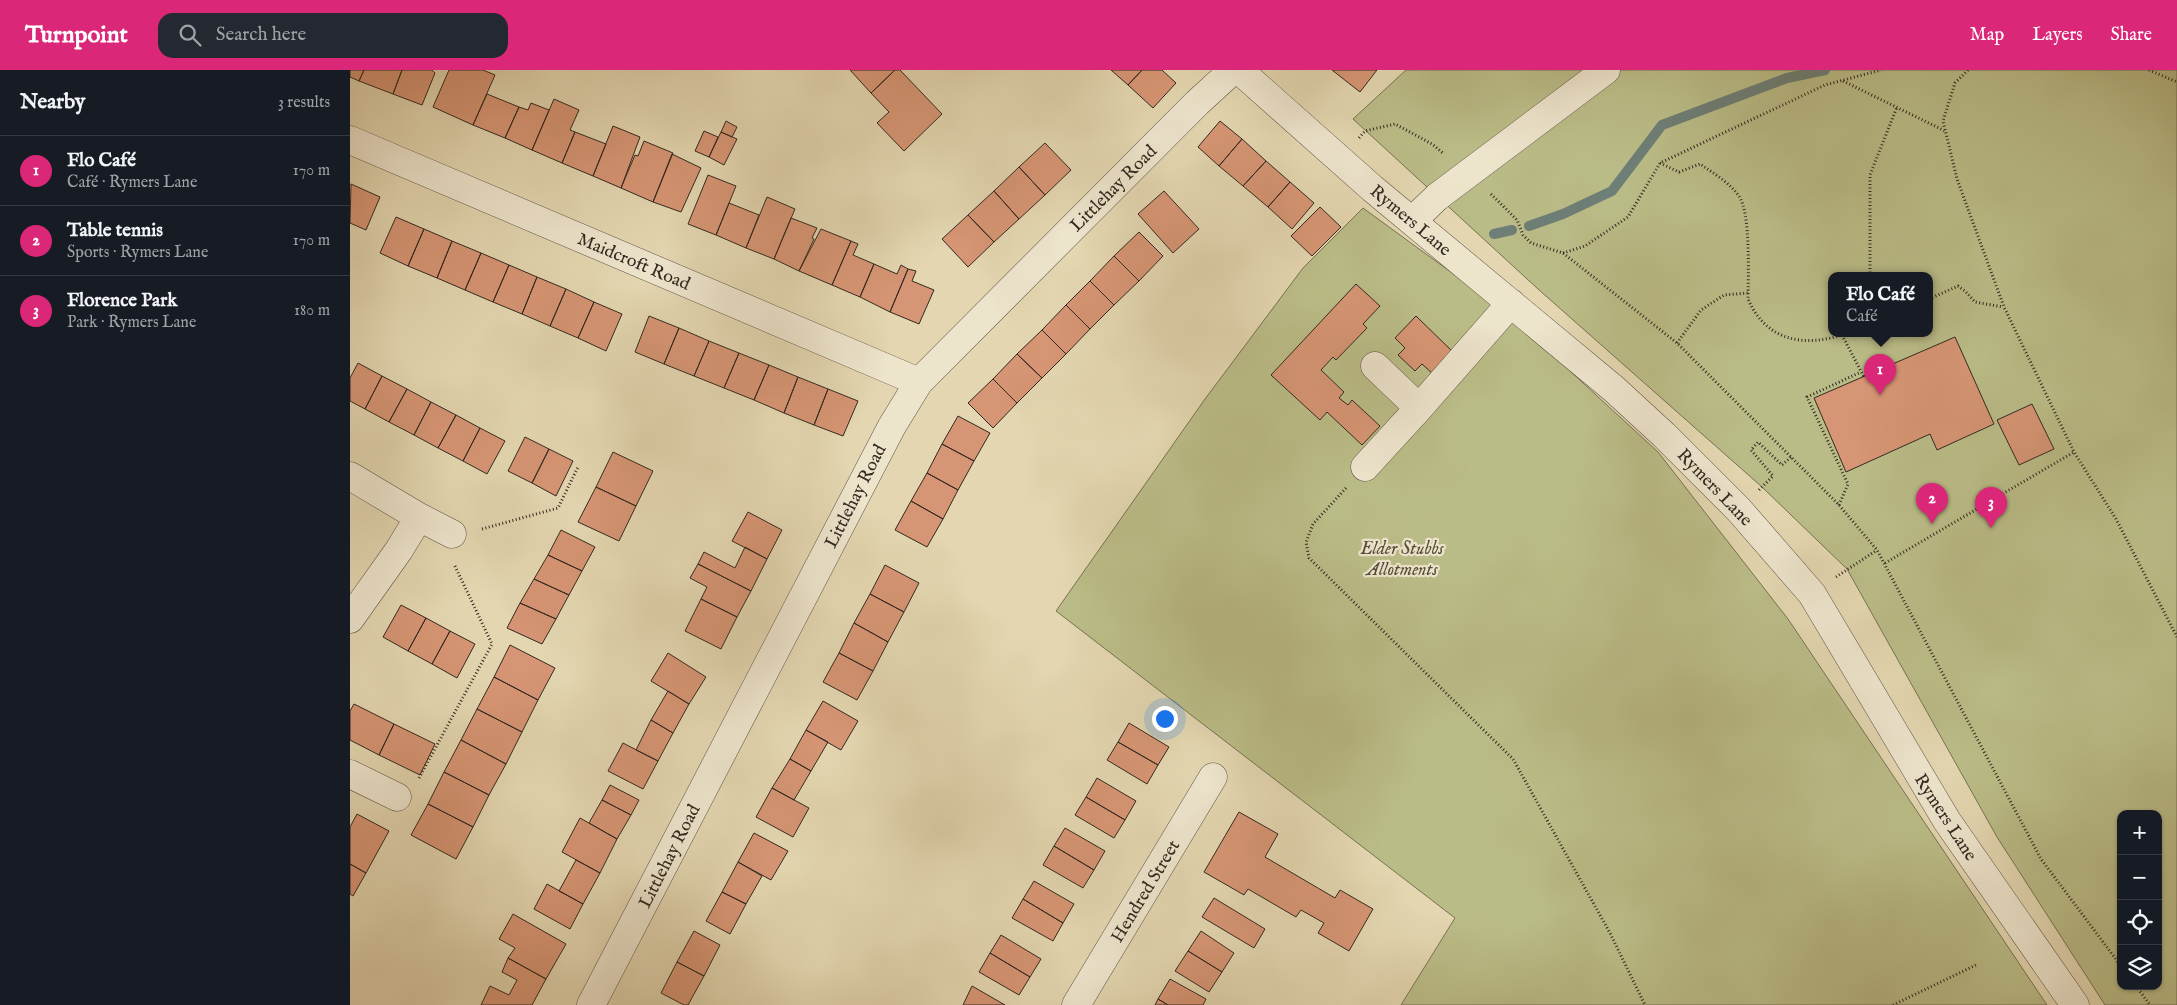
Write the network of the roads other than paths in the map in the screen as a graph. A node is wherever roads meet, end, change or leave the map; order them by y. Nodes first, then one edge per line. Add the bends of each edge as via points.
1 (1233, 70) edge
2 (1239, 70) edge
3 (1606, 70) edge
4 (350, 140) edge
5 (1412, 222) junction
6 (1511, 303) junction
7 (1375, 366) dead end
8 (919, 382) junction
9 (1420, 408) junction
10 (1365, 467) road end
11 (350, 476) edge
12 (419, 518) junction
13 (452, 534) road end
14 (350, 619) edge
15 (350, 774) edge
16 (1213, 777) dead end
17 (397, 797) road end
18 (591, 1005) edge
19 (1076, 1005) edge
20 (2075, 1005) edge

1 - 8 street, Littlehay Road
2 - 5 street, Rymers Lane
3 - 5 street via 1467,173
4 - 8 street, Maidcroft Road
5 - 6 street, Rymers Lane
6 - 9 street
6 - 20 street, Rymers Lane via 1614,389 1739,510 1812,594 1931,796
7 - 9 street
8 - 18 street, Littlehay Road via 892,426
9 - 10 street
11 - 12 street
12 - 13 street
12 - 14 street
15 - 17 street
16 - 19 street, Hendred Street

